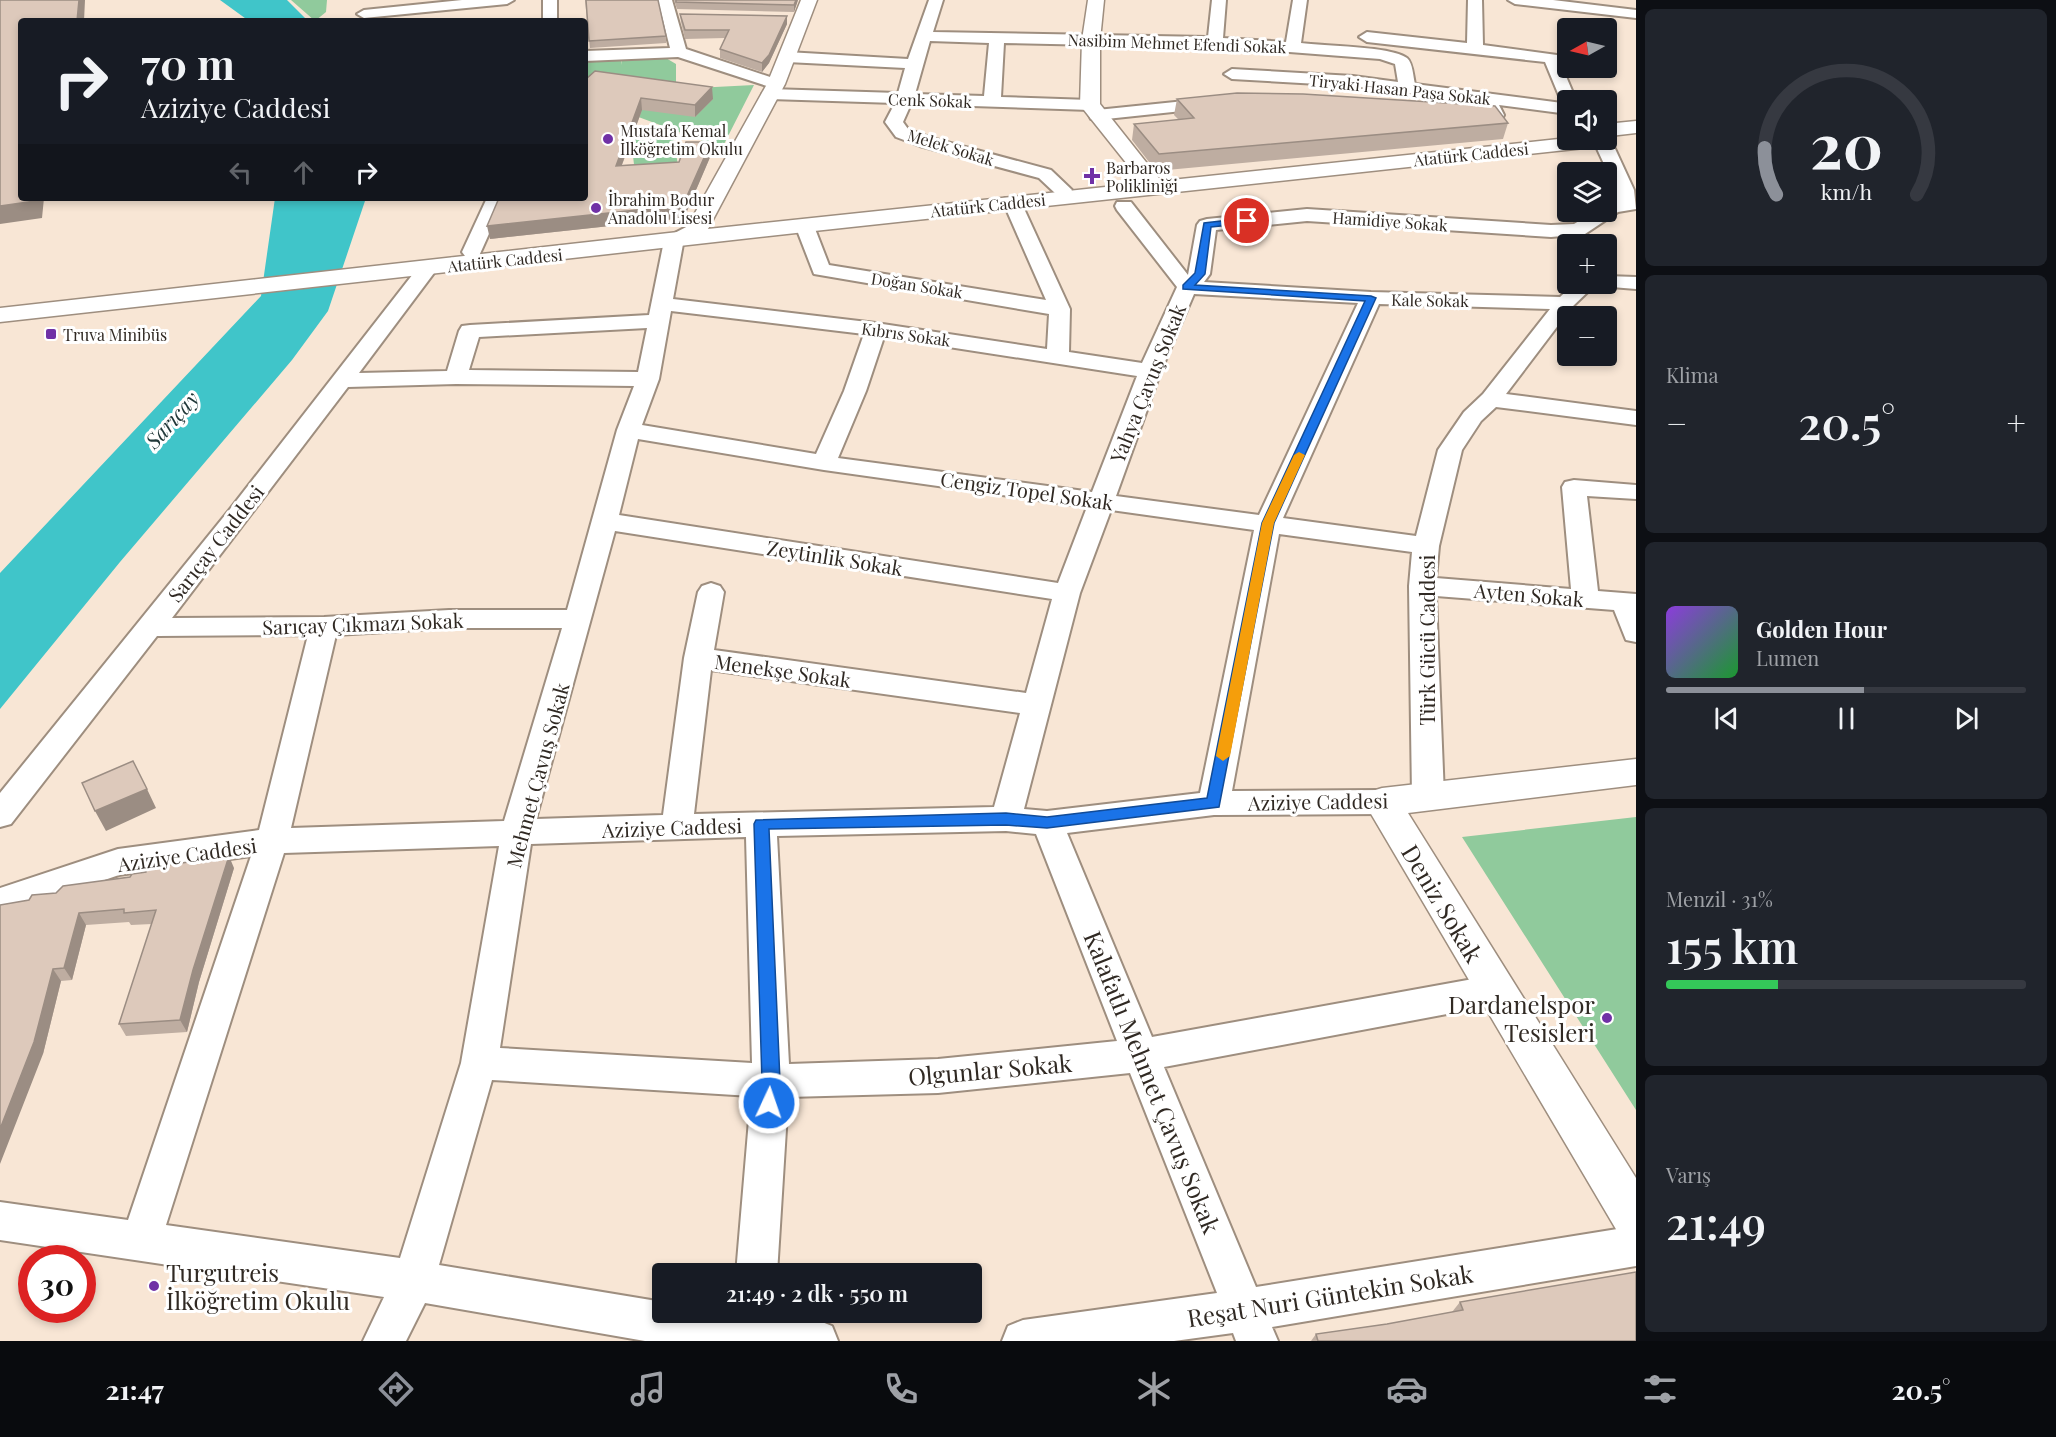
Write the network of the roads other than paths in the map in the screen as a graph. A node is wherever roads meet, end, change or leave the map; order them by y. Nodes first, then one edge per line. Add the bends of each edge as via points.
1 (350, 0) edge
2 (507, 0) edge
3 (550, 0) edge
4 (809, 0) edge
5 (936, 0) edge
6 (1096, 0) edge
7 (1219, 0) edge
8 (1300, 0) edge
9 (1475, 0) edge
10 (1515, 0) edge
11 (462, 2) edge
12 (1615, 6) edge
13 (667, 8) edge
14 (405, 10) edge
15 (1636, 14) edge
16 (690, 16) edge
17 (368, 18) edge
18 (463, 18) edge
19 (550, 18) edge
20 (1355, 35) dead end
21 (924, 36) junction
22 (997, 39) junction
23 (1091, 40) junction
24 (1222, 43) junction
25 (1293, 47) junction
26 (1475, 49) junction
27 (679, 52) junction
28 (588, 56) edge
29 (788, 57) junction
30 (914, 64) junction
31 (1232, 74) junction
32 (1408, 87) junction
33 (773, 89) junction
34 (1564, 90) edge
35 (1152, 93) dead end
36 (1110, 94) dead end
37 (1230, 95) junction
38 (1488, 99) junction
39 (904, 100) junction
40 (992, 102) junction
41 (1092, 105) junction
42 (1557, 108) edge
43 (1450, 112) edge
44 (1636, 127) edge
45 (1617, 129) edge
46 (1557, 136) edge
47 (1636, 136) edge
48 (1617, 138) edge
49 (1557, 144) edge
50 (1617, 169) edge
51 (1150, 180) junction
52 (1063, 190) junction
53 (495, 201) edge
54 (1012, 202) junction
55 (1617, 204) edge
56 (1636, 204) edge
57 (1124, 206) dead end
58 (1617, 207) edge
59 (1598, 222) edge
60 (805, 225) junction
61 (697, 229) junction
62 (1568, 234) edge
63 (1587, 234) edge
64 (674, 241) junction
65 (472, 252) junction
66 (375, 268) junction
67 (427, 269) junction
68 (1617, 282) edge
69 (1636, 282) edge
70 (1186, 287) junction
71 (1575, 294) edge
72 (1371, 298) junction
73 (0, 303) edge
74 (1565, 303) junction
75 (1060, 309) junction
76 (659, 312) junction
77 (0, 315) edge
78 (876, 330) junction
79 (1058, 356) junction
80 (1150, 371) junction
81 (456, 377) junction
82 (648, 379) junction
83 (341, 380) junction
84 (1491, 399) junction
85 (1636, 418) edge
86 (629, 430) junction
87 (824, 463) junction
88 (1636, 492) edge
89 (1100, 500) junction
90 (604, 521) junction
91 (1268, 523) junction
92 (1426, 546) junction
93 (1422, 586) junction
94 (711, 592) dead end
95 (1067, 593) junction
96 (1585, 599) junction
97 (1630, 602) edge
98 (578, 619) junction
99 (324, 626) junction
100 (149, 627) junction
101 (1636, 633) edge
102 (699, 658) junction
103 (1037, 705) junction
104 (1636, 772) edge
105 (1636, 790) edge
106 (1428, 796) junction
107 (1214, 803) junction
108 (1388, 812) junction
109 (0, 815) edge
110 (1006, 819) junction
111 (1047, 823) junction
112 (761, 824) junction
113 (677, 827) junction
114 (518, 832) junction
115 (272, 842) junction
116 (0, 902) edge
117 (1495, 990) junction
118 (1142, 1055) junction
119 (479, 1063) junction
120 (771, 1081) junction
121 (1636, 1220) edge
122 (0, 1221) edge
123 (141, 1240) junction
124 (1636, 1246) edge
125 (757, 1263) edge
126 (414, 1281) junction
127 (1251, 1326) edge
128 (751, 1330) edge
129 (384, 1341) edge
130 (817, 1341) edge
131 (1023, 1341) edge

1 - 17 street
2 - 11 street
3 - 19 street
4 - 29 main road via 795,18
5 - 21 street, Melek Sokak
6 - 23 main road
7 - 24 street
8 - 25 street via 1302,29
9 - 26 street
10 - 12 street
11 - 14 street
11 - 18 street
12 - 15 street
13 - 16 street
13 - 27 street
14 - 17 street
20 - 26 street
21 - 22 street, Nasibim Mehmet Efendi Sokak
21 - 30 street, Melek Sokak
22 - 23 street, Nasibim Mehmet Efendi Sokak
22 - 40 street
23 - 24 street, Nasibim Mehmet Efendi Sokak
23 - 41 main road
24 - 25 street, Nasibim Mehmet Efendi Sokak
24 - 31 street
25 - 32 street, Nasibim Mehmet Efendi Sokak via 1387,56 1404,66
26 - 34 street via 1551,58
27 - 28 street
27 - 33 street, Cenk Sokak
29 - 30 street
29 - 33 main road
30 - 39 street, Melek Sokak
31 - 32 street, Tiryaki Hasan Paşa Sokak
31 - 37 street
32 - 38 street, Tiryaki Hasan Paşa Sokak
33 - 39 street, Cenk Sokak
33 - 61 main road
35 - 37 street
36 - 41 street
37 - 41 street
38 - 42 street, Tiryaki Hasan Paşa Sokak
38 - 43 street via 1496,115
39 - 40 street, Cenk Sokak
39 - 52 street, Melek Sokak via 894,122 902,133 1045,174
40 - 41 street, Cenk Sokak
41 - 51 main road
44 - 45 main road
46 - 51 main road, Atatürk Caddesi
47 - 48 main road, Atatürk Caddesi
49 - 54 main road, Atatürk Caddesi
50 - 55 street via 1626,190
51 - 52 main road, Atatürk Caddesi
52 - 61 main road, Atatürk Caddesi
53 - 65 street
54 - 60 main road, Atatürk Caddesi
54 - 75 street
56 - 58 street, Hamidiye Sokak
57 - 70 street, Yahya Çavuş Sokak
59 - 63 street, Hamidiye Sokak
60 - 64 main road, Atatürk Caddesi
60 - 75 street, Doğan Sokak via 821,270
61 - 64 street
61 - 65 main road, Atatürk Caddesi
62 - 70 street, Hamidiye Sokak via 1307,215 1207,225 1200,274
64 - 67 main road, Atatürk Caddesi
64 - 76 street, Mehmet Çavuş Sokak
65 - 66 main road, Atatürk Caddesi
66 - 67 main road, Atatürk Caddesi
66 - 73 main road
66 - 77 main road
67 - 83 street, Sarıçay Caddesi
68 - 69 street
70 - 72 street, Kale Sokak
70 - 80 street, Yahya Çavuş Sokak
71 - 74 street, Türk Gücü Caddesi
72 - 74 street, Kale Sokak
72 - 91 street
74 - 84 street, Türk Gücü Caddesi
75 - 79 street
76 - 78 street, Kıbrıs Sokak
76 - 81 street, Kıbrıs Sokak via 470,331
76 - 82 street, Mehmet Çavuş Sokak
78 - 79 street, Kıbrıs Sokak
78 - 87 street
79 - 80 street, Kıbrıs Sokak
80 - 89 street, Yahya Çavuş Sokak
81 - 82 street
81 - 83 street
82 - 86 street, Mehmet Çavuş Sokak
83 - 100 street, Sarıçay Caddesi
84 - 85 street
84 - 92 street, Türk Gücü Caddesi via 1472,417 1450,450
86 - 87 street, Cengiz Topel Sokak
86 - 90 street, Mehmet Çavuş Sokak
87 - 89 street, Cengiz Topel Sokak
88 - 96 street via 1574,487
89 - 91 street, Cengiz Topel Sokak
89 - 95 street, Yahya Çavuş Sokak
90 - 95 street, Zeytinlik Sokak
90 - 98 street, Mehmet Çavuş Sokak
91 - 92 street, Cengiz Topel Sokak
91 - 107 street
92 - 93 street, Türk Gücü Caddesi
93 - 96 street, Ayten Sokak
93 - 106 street, Türk Gücü Caddesi
94 - 102 street
95 - 103 street, Yahya Çavuş Sokak
96 - 97 street, Ayten Sokak
97 - 101 street
98 - 99 street, Sarıçay Çıkmazı Sokak via 449,619
98 - 114 street, Mehmet Çavuş Sokak
99 - 100 street, Sarıçay Çıkmazı Sokak
99 - 115 street
100 - 109 street, Sarıçay Caddesi
102 - 103 street, Menekşe Sokak
102 - 113 street, Menekşe Sokak
103 - 110 street, Yahya Çavuş Sokak
104 - 106 main road, Aziziye Caddesi
105 - 108 main road, Aziziye Caddesi
106 - 108 main road, Aziziye Caddesi
107 - 108 street, Aziziye Caddesi
107 - 111 street, Aziziye Caddesi
108 - 117 main road, Deniz Sokak
110 - 111 street, Aziziye Caddesi
110 - 112 street, Aziziye Caddesi
111 - 118 street, Kalafatlı Mehmet Çavuş Sokak
112 - 113 street, Aziziye Caddesi
112 - 120 street
113 - 114 street, Aziziye Caddesi
114 - 115 street, Aziziye Caddesi
114 - 119 street, Mehmet Çavuş Sokak
115 - 116 street, Aziziye Caddesi via 118,862
115 - 123 street
117 - 118 street, Olgunlar Sokak
117 - 121 main road, Deniz Sokak
118 - 120 street, Olgunlar Sokak via 938,1076
118 - 127 street, Kalafatlı Mehmet Çavuş Sokak
119 - 120 street, Olgunlar Sokak
119 - 126 street, Mehmet Çavuş Sokak
120 - 125 street
122 - 123 street
123 - 126 street
124 - 127 street, Reşat Nuri Güntekin Sokak
126 - 128 street
126 - 129 street, Mehmet Çavuş Sokak
127 - 131 street, Reşat Nuri Güntekin Sokak
128 - 130 street

